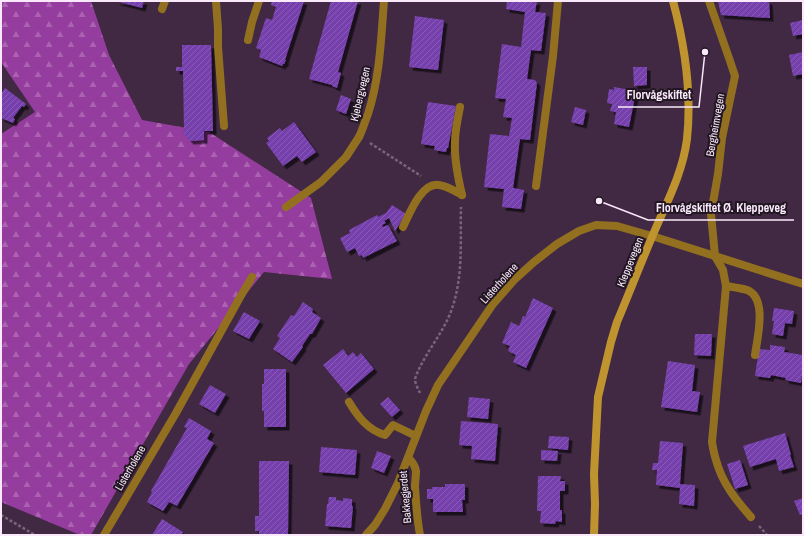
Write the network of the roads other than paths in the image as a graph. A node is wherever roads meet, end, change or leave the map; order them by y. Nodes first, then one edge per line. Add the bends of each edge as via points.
1 (216, 1) edge
2 (259, 1) edge
3 (384, 1) edge
4 (558, 1) edge
5 (673, 1) edge
6 (709, 1) edge
7 (248, 40) dead end
8 (460, 107) dead end
9 (224, 126) dead end
10 (536, 186) dead end
11 (286, 207) dead end
12 (402, 228) dead end
13 (652, 236) junction
14 (715, 256) junction
15 (252, 278) dead end
16 (803, 284) edge
17 (726, 286) junction
18 (755, 355) dead end
19 (349, 402) dead end
20 (416, 436) junction
21 (408, 458) junction
22 (750, 517) dead end
23 (104, 535) edge
24 (366, 535) edge
25 (420, 535) edge
26 (594, 535) edge

1 - 9 street
2 - 7 street
3 - 11 street, Kjebergvegen via 376,82 360,137 346,157 321,182
4 - 10 street
5 - 13 main road, Kleppevegen via 688,78 686,140 679,173
6 - 14 street, Bergheimvegen via 735,76 722,138 711,214
8 - 12 street via 454,140 462,195 435,184 425,189
13 - 14 street
13 - 20 street, Listerholene via 617,226 596,225 579,231 557,244 514,280 493,304 438,385
13 - 26 main road, Kleppevegen via 617,322 598,397
14 - 16 street
14 - 17 street, Bergheimvegen via 723,270
15 - 23 street, Listerholene
17 - 18 street via 747,290 757,300 760,317
17 - 22 street, Bergheimvegen via 712,442 723,480
19 - 20 street via 361,420 378,433 384,434 393,425
20 - 21 street, Listerholene
21 - 24 street, Listerholene via 385,509
21 - 25 street, Bakkegjerdet via 416,472 416,506

